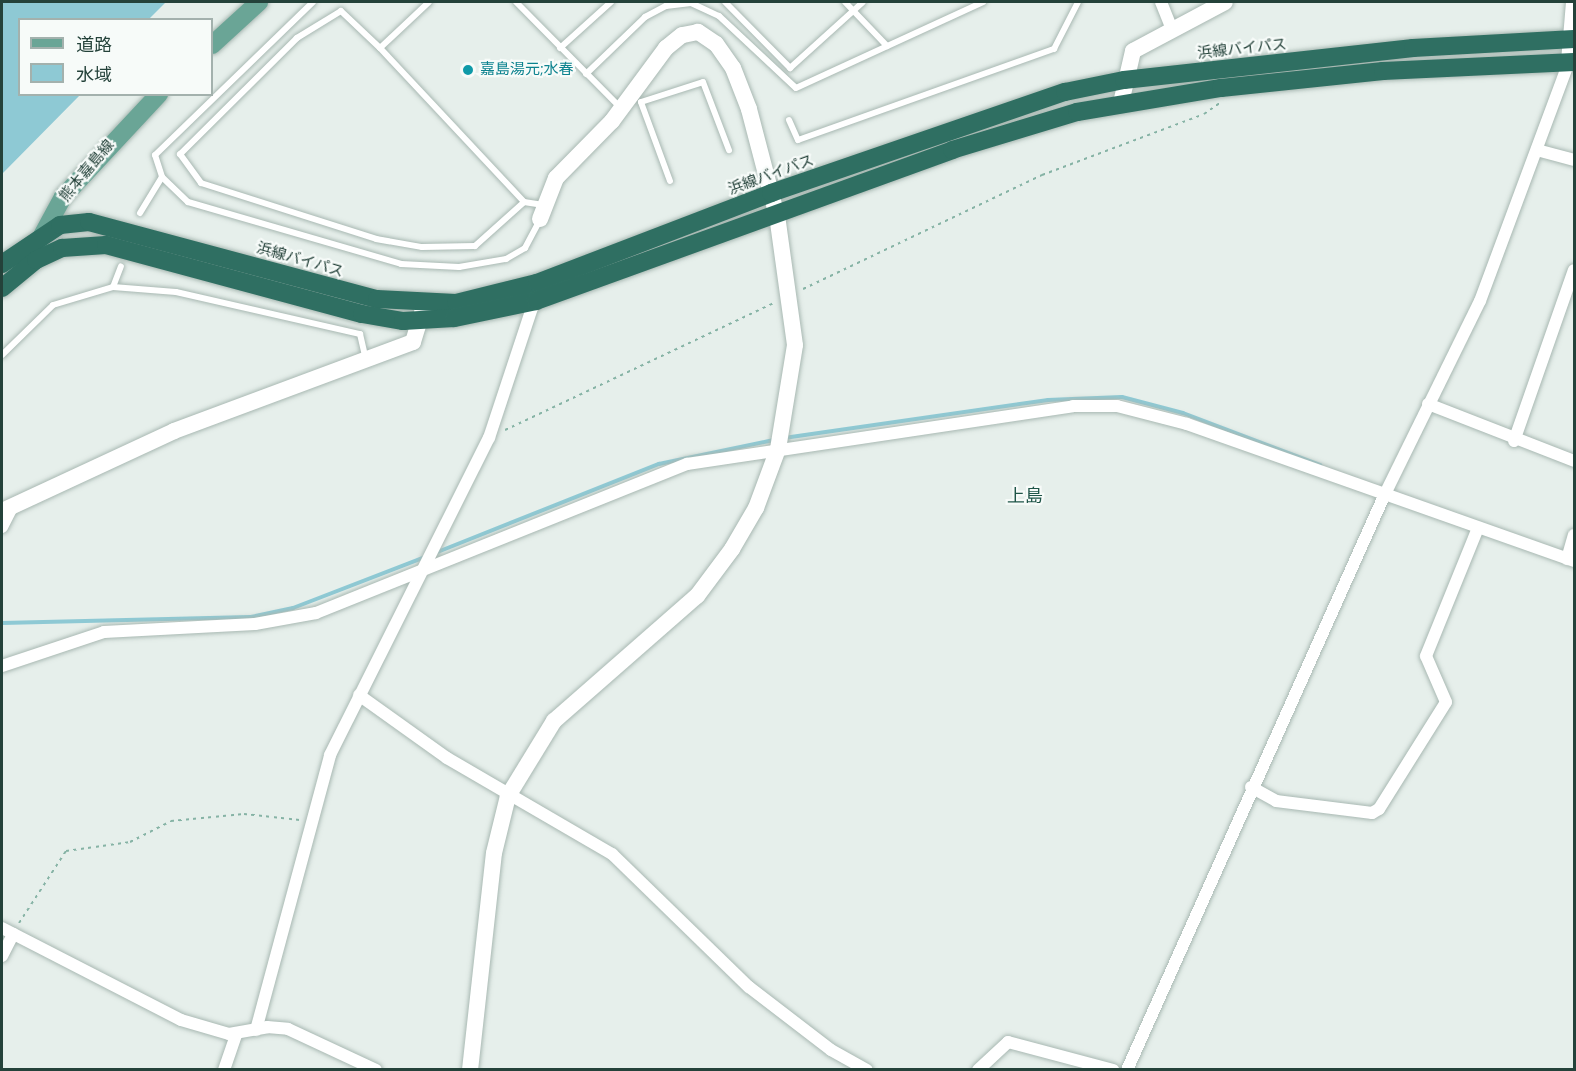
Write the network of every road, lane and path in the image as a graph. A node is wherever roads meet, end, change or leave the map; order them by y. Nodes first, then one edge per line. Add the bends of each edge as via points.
1 (258, 2) edge
2 (313, 2) edge
3 (429, 2) edge
4 (516, 2) edge
5 (611, 2) edge
6 (725, 2) edge
7 (845, 2) edge
8 (863, 2) edge
9 (983, 2) edge
10 (1078, 2) edge
11 (1161, 2) edge
12 (1225, 2) edge
13 (1574, 2) edge
14 (854, 11) junction
15 (1172, 29) junction
16 (1574, 39) edge
17 (213, 44) edge
18 (887, 46) junction
19 (380, 48) junction
20 (561, 48) junction
21 (1572, 62) edge
22 (586, 74) junction
23 (1124, 80) junction
24 (1221, 88) junction
25 (157, 96) edge
26 (631, 102) junction
27 (1121, 103) junction
28 (789, 120) dead end
29 (729, 150) dead end
30 (1537, 150) junction
31 (1575, 160) edge
32 (162, 177) junction
33 (670, 181) dead end
34 (771, 193) junction
35 (524, 202) junction
36 (541, 212) junction
37 (140, 213) dead end
38 (777, 216) junction
39 (39, 236) junction
40 (36, 260) junction
41 (2, 264) edge
42 (121, 266) dead end
43 (1575, 270) edge
44 (537, 283) junction
45 (113, 287) junction
46 (2, 288) edge
47 (792, 295) junction
48 (536, 302) junction
49 (423, 311) junction
50 (2, 355) edge
51 (366, 360) junction
52 (1428, 404) junction
53 (489, 438) junction
54 (1514, 441) junction
55 (778, 449) junction
56 (1575, 461) edge
57 (1384, 496) junction
58 (7, 508) edge
59 (2, 527) edge
60 (1478, 528) junction
61 (1575, 535) edge
62 (1570, 560) edge
63 (429, 564) junction
64 (2, 666) edge
65 (359, 695) junction
66 (1251, 787) junction
67 (508, 796) junction
68 (309, 821) junction
69 (7, 931) edge
70 (2, 956) edge
71 (256, 1030) junction
72 (237, 1033) junction
73 (224, 1070) edge
74 (376, 1070) edge
75 (470, 1070) edge
76 (867, 1070) edge
77 (978, 1070) edge
78 (1113, 1070) edge
79 (1127, 1070) edge

1 - 17 main road
2 - 32 lane via 155,155
3 - 19 lane
4 - 20 lane
5 - 20 lane
6 - 14 lane via 790,68
7 - 14 lane
8 - 14 lane
9 - 18 lane
10 - 28 lane via 1054,49 798,140
11 - 15 street
12 - 15 street
13 - 16 street
14 - 18 lane
15 - 23 street via 1133,51
16 - 21 street
16 - 23 highway, 浜線バイパス via 1413,48
18 - 22 lane via 796,88 719,16 682,4 645,17
19 - 35 lane
19 - 35 lane via 341,11 297,38 180,154 201,183 376,239 422,247 475,246
20 - 22 lane
21 - 24 highway, 浜線バイパス via 1383,71
21 - 30 street
22 - 26 lane
23 - 27 street
23 - 34 highway, 浜線バイパス via 1065,92
24 - 27 highway, 浜線バイパス
24 - 47 path via 1219,107 1042,175
25 - 39 main road, 熊本嘉島線 via 63,197
26 - 29 lane via 703,82
26 - 33 lane
26 - 34 street via 666,48 682,35 698,32 716,44 749,109
26 - 36 street via 556,178
27 - 38 highway, 浜線バイパス via 962,147
30 - 31 street
30 - 52 street via 1480,301
32 - 36 lane via 189,202 401,264 459,267 506,259 525,248
32 - 37 lane
34 - 38 street
34 - 44 highway, 浜線バイパス
35 - 36 lane
38 - 47 street
38 - 48 highway, 浜線バイパス
39 - 40 main road, 熊本嘉島線
39 - 41 highway, 浜線バイパス
39 - 49 highway, 浜線バイパス via 60,225 114,226
40 - 46 highway, 浜線バイパス
40 - 49 highway, 浜線バイパス via 62,248 106,245 362,314
42 - 45 lane
43 - 54 street
44 - 48 street
44 - 49 highway, 浜線バイパス
45 - 50 lane via 53,305
45 - 51 lane via 176,292 360,334
47 - 53 path
47 - 55 street via 795,345
48 - 49 highway, 浜線バイパス
48 - 53 street
49 - 51 street via 413,342
51 - 58 street via 174,431
52 - 54 street
52 - 57 street
53 - 63 street
54 - 56 street
55 - 57 street via 1073,406 1117,406 1187,423
55 - 63 street via 687,464
55 - 67 street via 756,508 697,596 555,720
57 - 60 street
57 - 66 street
58 - 59 street
60 - 62 street
60 - 66 street via 1426,656 1446,702 1379,809 1372,813 1276,801
61 - 62 street
63 - 64 street via 316,613 243,625 105,632
63 - 65 street
65 - 67 street
65 - 68 street via 330,754
66 - 79 street
67 - 75 street via 494,853
67 - 76 street via 612,854 749,987 831,1050
68 - 69 path via 244,814 171,821 130,842 66,851
68 - 71 street
69 - 70 street
69 - 72 street via 181,1020
71 - 72 street
71 - 74 street via 288,1029
72 - 73 street
77 - 78 street via 1008,1042

